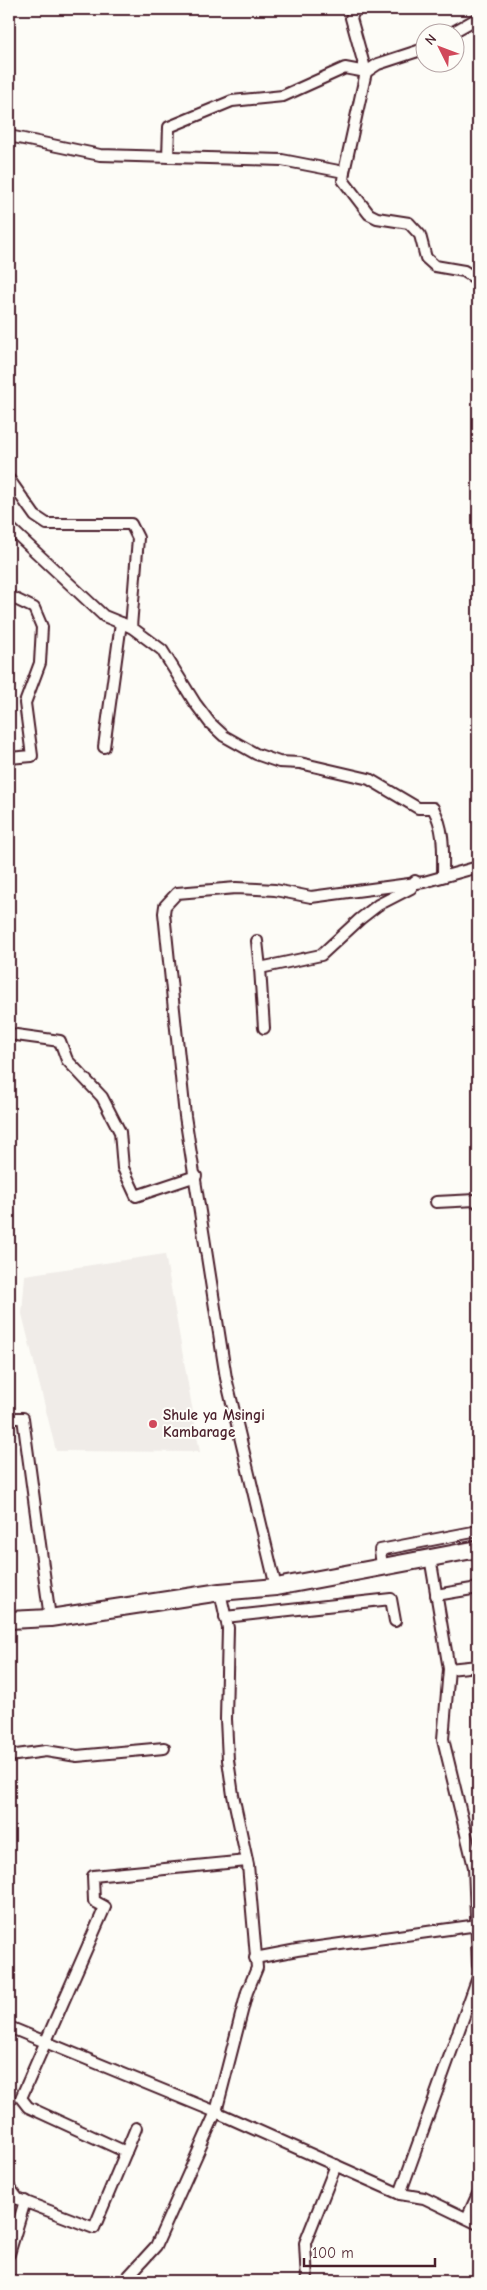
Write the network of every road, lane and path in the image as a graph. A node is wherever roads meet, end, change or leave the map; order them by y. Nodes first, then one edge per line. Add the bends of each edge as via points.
1 (355, 9) edge
2 (478, 18) edge
3 (464, 26) edge
4 (414, 52) edge
5 (366, 72) junction
6 (9, 136) edge
7 (168, 157) junction
8 (344, 172) junction
9 (478, 280) edge
10 (9, 479) edge
11 (9, 528) edge
12 (9, 596) edge
13 (120, 623) junction
14 (131, 627) junction
15 (104, 747) dead end
16 (9, 758) edge
17 (478, 867) edge
18 (443, 876) junction
19 (415, 881) junction
20 (257, 941) dead end
21 (260, 968) junction
22 (264, 1028) dead end
23 (9, 1034) edge
24 (196, 1176) junction
25 (436, 1202) dead end
26 (478, 1202) edge
27 (9, 1418) edge
28 (478, 1531) edge
29 (478, 1549) edge
30 (430, 1557) junction
31 (382, 1566) junction
32 (276, 1587) junction
33 (478, 1588) edge
34 (220, 1592) junction
35 (436, 1595) junction
36 (225, 1616) junction
37 (50, 1618) junction
38 (9, 1620) edge
39 (394, 1621) dead end
40 (478, 1666) edge
41 (449, 1669) junction
42 (164, 1748) dead end
43 (9, 1756) edge
44 (247, 1861) junction
45 (477, 1925) edge
46 (255, 1958) junction
47 (478, 1965) edge
48 (478, 1977) edge
49 (9, 2027) edge
50 (46, 2043) junction
51 (216, 2112) junction
52 (136, 2128) dead end
53 (126, 2152) junction
54 (336, 2165) junction
55 (9, 2187) edge
56 (400, 2194) junction
57 (478, 2194) edge
58 (25, 2201) junction
59 (467, 2218) junction
60 (478, 2224) edge
61 (9, 2254) edge
62 (124, 2281) edge
63 (308, 2281) edge

1 - 5 street via 351,18
2 - 3 street
4 - 5 street via 378,64
5 - 7 street via 345,68 283,96 232,101 189,117 169,127
5 - 8 street
6 - 7 street via 100,155
7 - 8 street via 282,160
8 - 9 street via 343,180 370,214 409,224 420,236 426,258 435,266 464,271
10 - 14 street via 35,516 47,524 131,524 138,538
11 - 13 street via 104,616
12 - 16 street via 34,608 42,627 40,663 26,703 32,756
13 - 14 street
13 - 15 street
14 - 18 street via 162,650 195,703 224,736 256,754 279,762 300,763 369,779 418,808 433,808 440,820 443,840
17 - 18 street
18 - 19 street via 424,882
19 - 21 street via 411,888 378,905 360,919 321,955
19 - 24 street via 312,897 275,890 236,888 177,892 165,906 185,1116
20 - 21 street
21 - 22 street
23 - 24 street via 60,1041 67,1060 102,1097 120,1132 123,1168 136,1196
24 - 32 street via 226,1378
25 - 26 street
27 - 37 street via 23,1418
28 - 31 street via 380,1550
29 - 30 main road
30 - 31 main road
30 - 35 street
31 - 32 main road
32 - 34 main road
33 - 35 street
34 - 36 street
34 - 37 main road
35 - 41 street
36 - 39 street via 391,1599
36 - 44 street via 228,1628 228,1760
37 - 38 main road
40 - 41 street
41 - 45 street via 442,1739 474,1867
42 - 43 street via 77,1756 46,1752
44 - 46 street
44 - 50 street via 93,1876 94,1900 105,1907
45 - 46 street
45 - 47 street
46 - 51 street via 257,1968 247,1992
48 - 56 street
49 - 50 street
50 - 51 street
50 - 53 street via 21,2098 28,2107
51 - 54 street
51 - 62 street via 156,2246
52 - 53 street
53 - 58 street via 94,2228 56,2216
54 - 56 street
54 - 63 street via 305,2243
55 - 58 street via 18,2199
56 - 59 street via 424,2198
57 - 59 street
58 - 61 street
59 - 60 street

